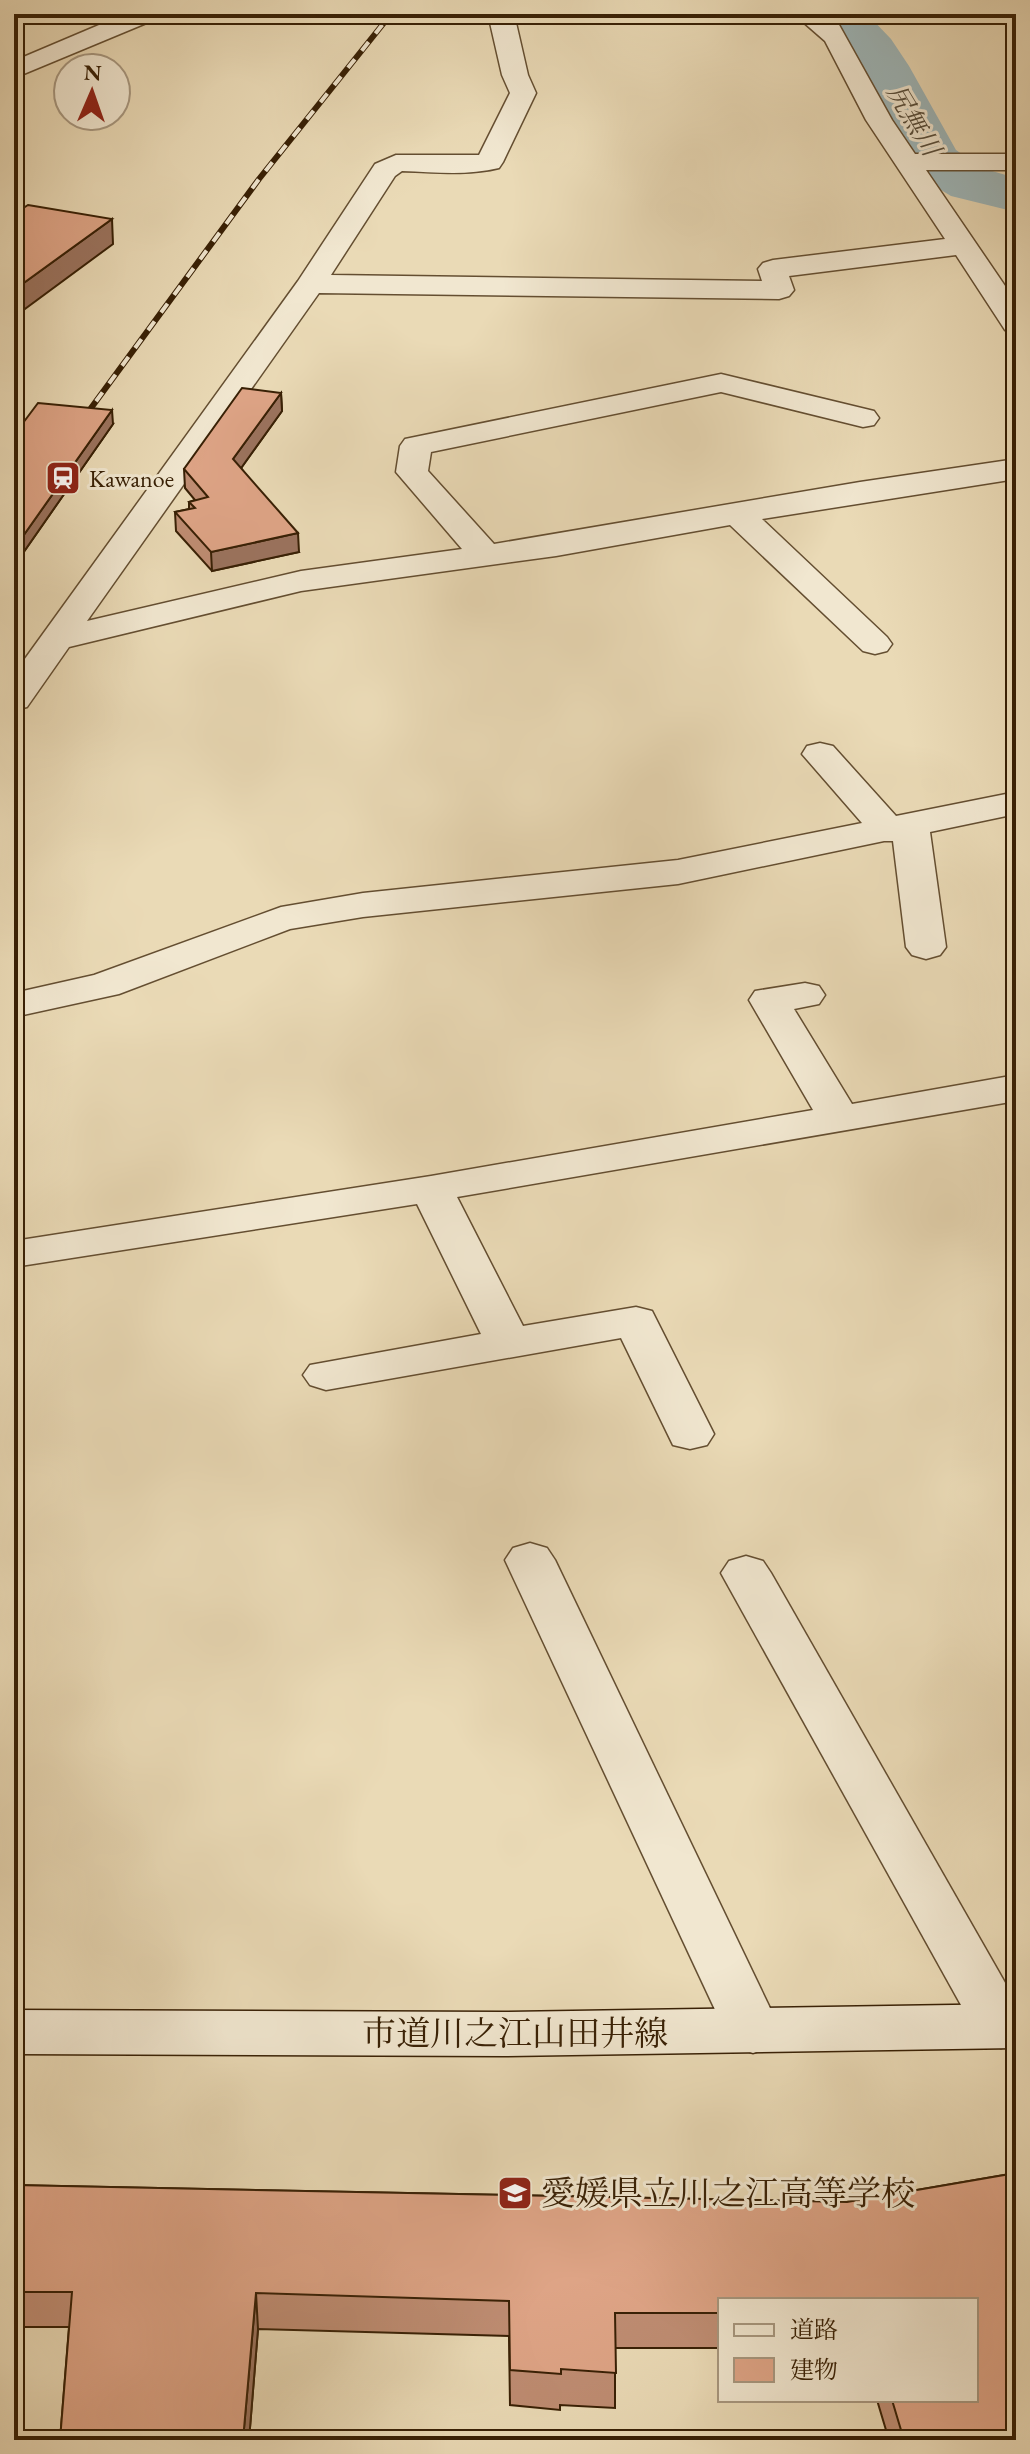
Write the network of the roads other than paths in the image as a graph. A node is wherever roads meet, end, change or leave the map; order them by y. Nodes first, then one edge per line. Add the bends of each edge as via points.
1 (147, 14) edge
2 (501, 14) edge
3 (807, 14) edge
4 (65, 19) dead end
5 (102, 33) junction
6 (14, 70) edge
7 (906, 162) junction
8 (1016, 162) edge
9 (962, 246) junction
10 (311, 284) junction
11 (1016, 324) edge
12 (863, 418) dead end
13 (1016, 469) edge
14 (737, 514) junction
15 (485, 555) junction
16 (910, 636) dead end
17 (57, 639) junction
18 (875, 644) junction
19 (841, 652) dead end
20 (14, 699) edge
21 (820, 754) dead end
22 (1016, 803) edge
23 (899, 828) junction
24 (926, 947) dead end
25 (805, 995) dead end
26 (14, 1005) edge
27 (1016, 1088) edge
28 (839, 1118) junction
29 (431, 1189) junction
30 (14, 1254) edge
31 (509, 1343) junction
32 (326, 1375) dead end
33 (690, 1434) dead end
34 (530, 1560) dead end
35 (746, 1573) dead end
36 (1008, 2026) edge
37 (753, 2031) junction
38 (14, 2032) edge

1 - 5 street
2 - 10 street via 523,93 489,162 396,163 385,170
3 - 7 street via 838,41
4 - 5 street
5 - 6 street
7 - 8 street
7 - 9 street
9 - 10 street via 773,269 779,290
9 - 11 street
10 - 17 street
12 - 15 street via 721,383 416,446 412,472
13 - 14 street
14 - 15 street
14 - 18 street
15 - 17 street via 301,581
16 - 18 street
17 - 20 street
18 - 19 street
21 - 23 street
22 - 23 street
23 - 24 street
23 - 26 street via 678,872 363,905 281,919 105,985
25 - 28 street via 769,1000
27 - 28 street
28 - 29 street
29 - 30 street
29 - 31 street
31 - 32 street
31 - 33 street via 636,1321
34 - 37 street
35 - 36 street
36 - 37 street, 市道川之江山田井線
37 - 38 street, 市道川之江山田井線

